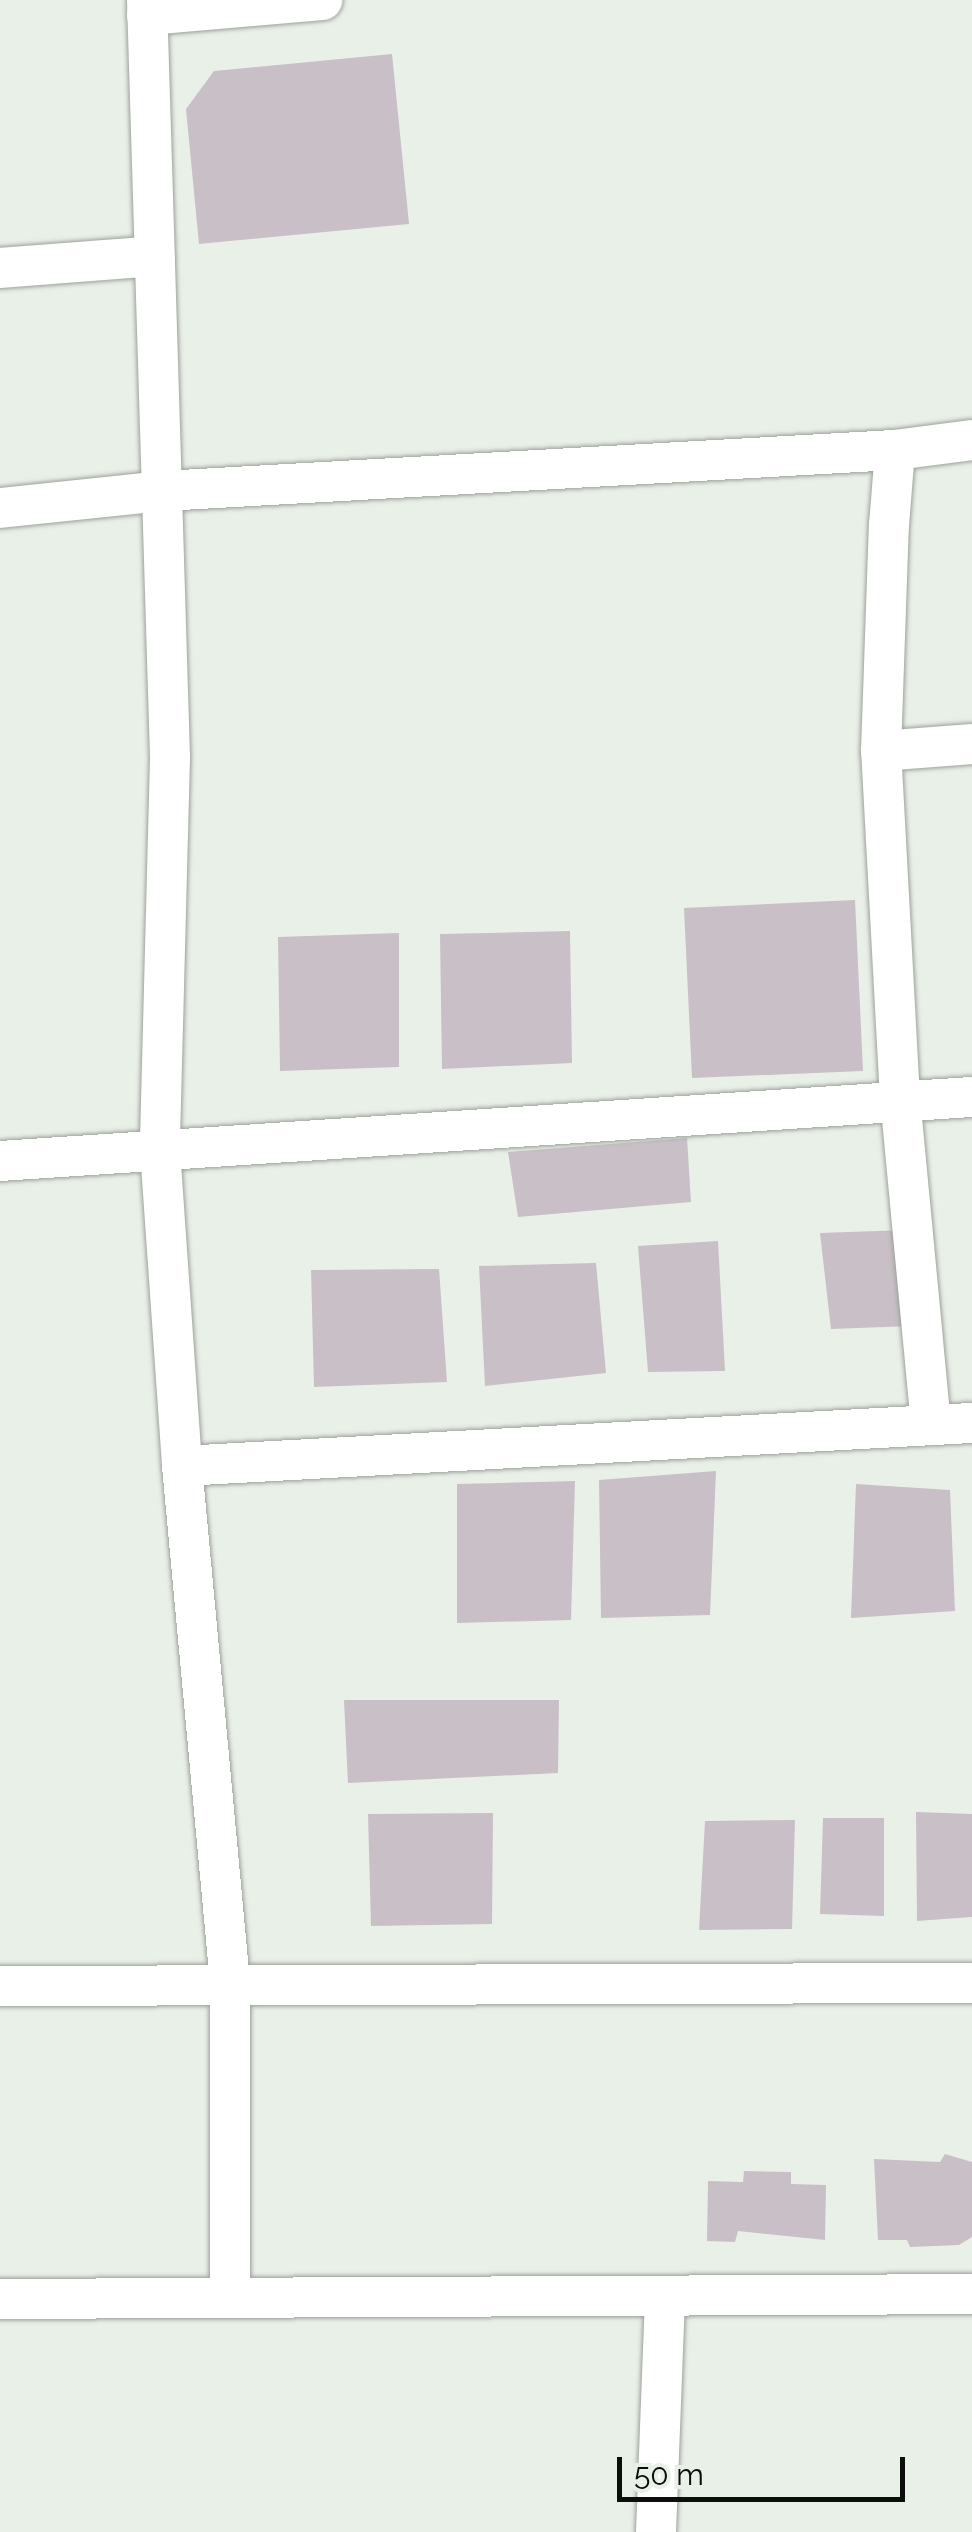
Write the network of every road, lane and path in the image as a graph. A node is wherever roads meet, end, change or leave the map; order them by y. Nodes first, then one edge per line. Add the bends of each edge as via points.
1 (322, 0) edge
2 (147, 7) edge
3 (155, 256) junction
4 (0, 268) edge
5 (972, 440) edge
6 (895, 450) junction
7 (163, 491) junction
8 (0, 508) edge
9 (972, 744) edge
10 (881, 751) junction
11 (972, 1097) edge
12 (900, 1099) junction
13 (160, 1150) junction
14 (0, 1161) edge
15 (972, 1423) edge
16 (932, 1425) junction
17 (972, 1433) edge
18 (182, 1466) junction
19 (230, 1982) junction
20 (972, 1983) edge
21 (0, 1986) edge
22 (972, 2294) edge
23 (230, 2297) junction
24 (665, 2297) junction
25 (0, 2299) edge
26 (656, 2532) edge

1 - 2 street
2 - 3 street
3 - 4 street
3 - 7 street
5 - 6 street
6 - 7 street
6 - 10 street
7 - 8 street
7 - 13 street via 170,758
9 - 10 street
10 - 12 street
11 - 12 street
12 - 13 street
12 - 16 street
13 - 14 street
13 - 18 street
15 - 16 street
15 - 17 street
16 - 18 street
18 - 19 street
19 - 20 street
19 - 21 street
19 - 23 street
22 - 24 street
23 - 24 street
23 - 25 street
24 - 26 street

